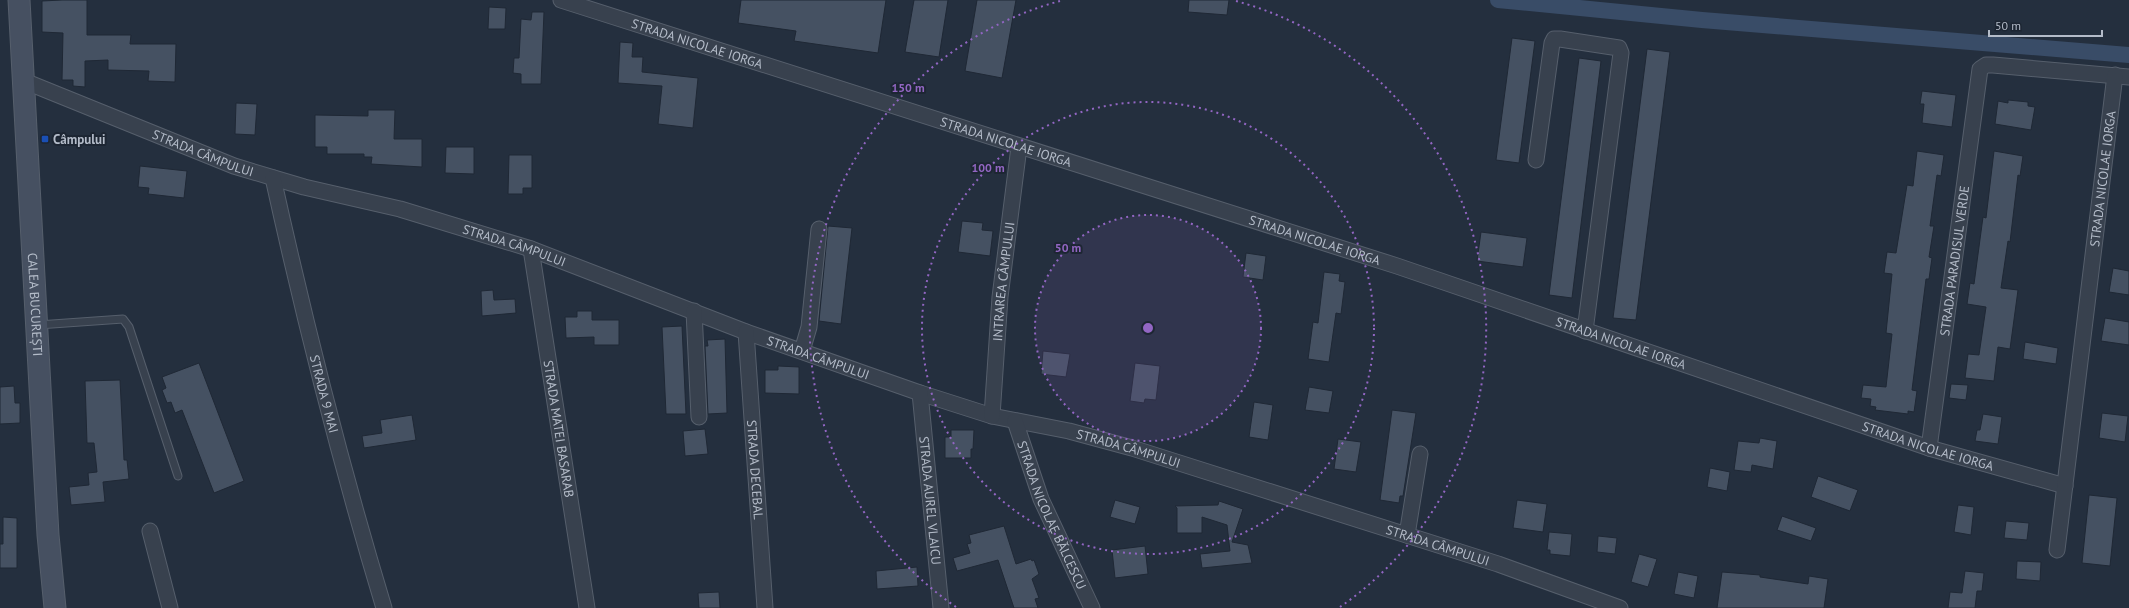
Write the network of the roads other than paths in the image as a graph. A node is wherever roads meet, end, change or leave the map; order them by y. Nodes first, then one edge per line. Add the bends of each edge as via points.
1 (19, 0) edge
2 (561, 0) edge
3 (2122, 76) edge
4 (24, 81) junction
5 (1020, 147) junction
6 (1536, 160) dead end
7 (273, 178) junction
8 (819, 229) dead end
9 (531, 249) junction
10 (694, 311) junction
11 (36, 325) junction
12 (1586, 331) junction
13 (746, 332) junction
14 (802, 351) junction
15 (920, 393) junction
16 (992, 416) junction
17 (700, 417) dead end
18 (1015, 421) junction
19 (1929, 448) junction
20 (1420, 454) dead end
21 (178, 476) dead end
22 (2065, 486) junction
23 (150, 531) dead end
24 (1407, 535) junction
25 (2057, 550) dead end
26 (55, 608) edge
27 (170, 608) edge
28 (384, 608) edge
29 (586, 608) edge
30 (765, 608) edge
31 (941, 608) edge
32 (1092, 608) edge
33 (1620, 608) edge

1 - 4 main road, CALEA BUCUREȘTI
2 - 5 street, STRADA NICOLAE IORGA
3 - 19 street, STRADA PARADISUL VERDE via 1993,65 1986,65 1980,69
3 - 22 street, STRADA NICOLAE IORGA
4 - 7 street, STRADA CÂMPULUI via 234,166
4 - 11 main road, CALEA BUCUREȘTI
5 - 12 street, STRADA NICOLAE IORGA via 1397,266
5 - 16 street, INTRAREA CÂMPULUI via 1000,297
6 - 12 street via 1554,39 1619,48 1621,53
7 - 9 street, STRADA CÂMPULUI via 400,210
7 - 28 street, STRADA 9 MAI via 305,321
8 - 14 street via 809,327
9 - 10 street, STRADA CÂMPULUI
9 - 29 street, STRADA MATEI BASARAB
10 - 13 street, STRADA CÂMPULUI
10 - 17 street
11 - 21 lane via 123,319 129,327
11 - 26 main road, CALEA BUCUREȘTI via 48,535
12 - 19 street, STRADA NICOLAE IORGA
13 - 14 street, STRADA CÂMPULUI
13 - 30 street, STRADA DECEBAL
14 - 15 street, STRADA CÂMPULUI
15 - 16 street, STRADA CÂMPULUI
15 - 31 street, STRADA AUREL VLAICU
16 - 18 street, STRADA CÂMPULUI
18 - 24 street, STRADA CÂMPULUI via 1069,431 1132,448
18 - 32 street, STRADA NICOLAE BĂLCESCU via 1041,499
19 - 22 street, STRADA NICOLAE IORGA
20 - 24 street
22 - 25 street, STRADA NICOLAE IORGA
23 - 27 street
24 - 33 street, STRADA CÂMPULUI via 1498,564

